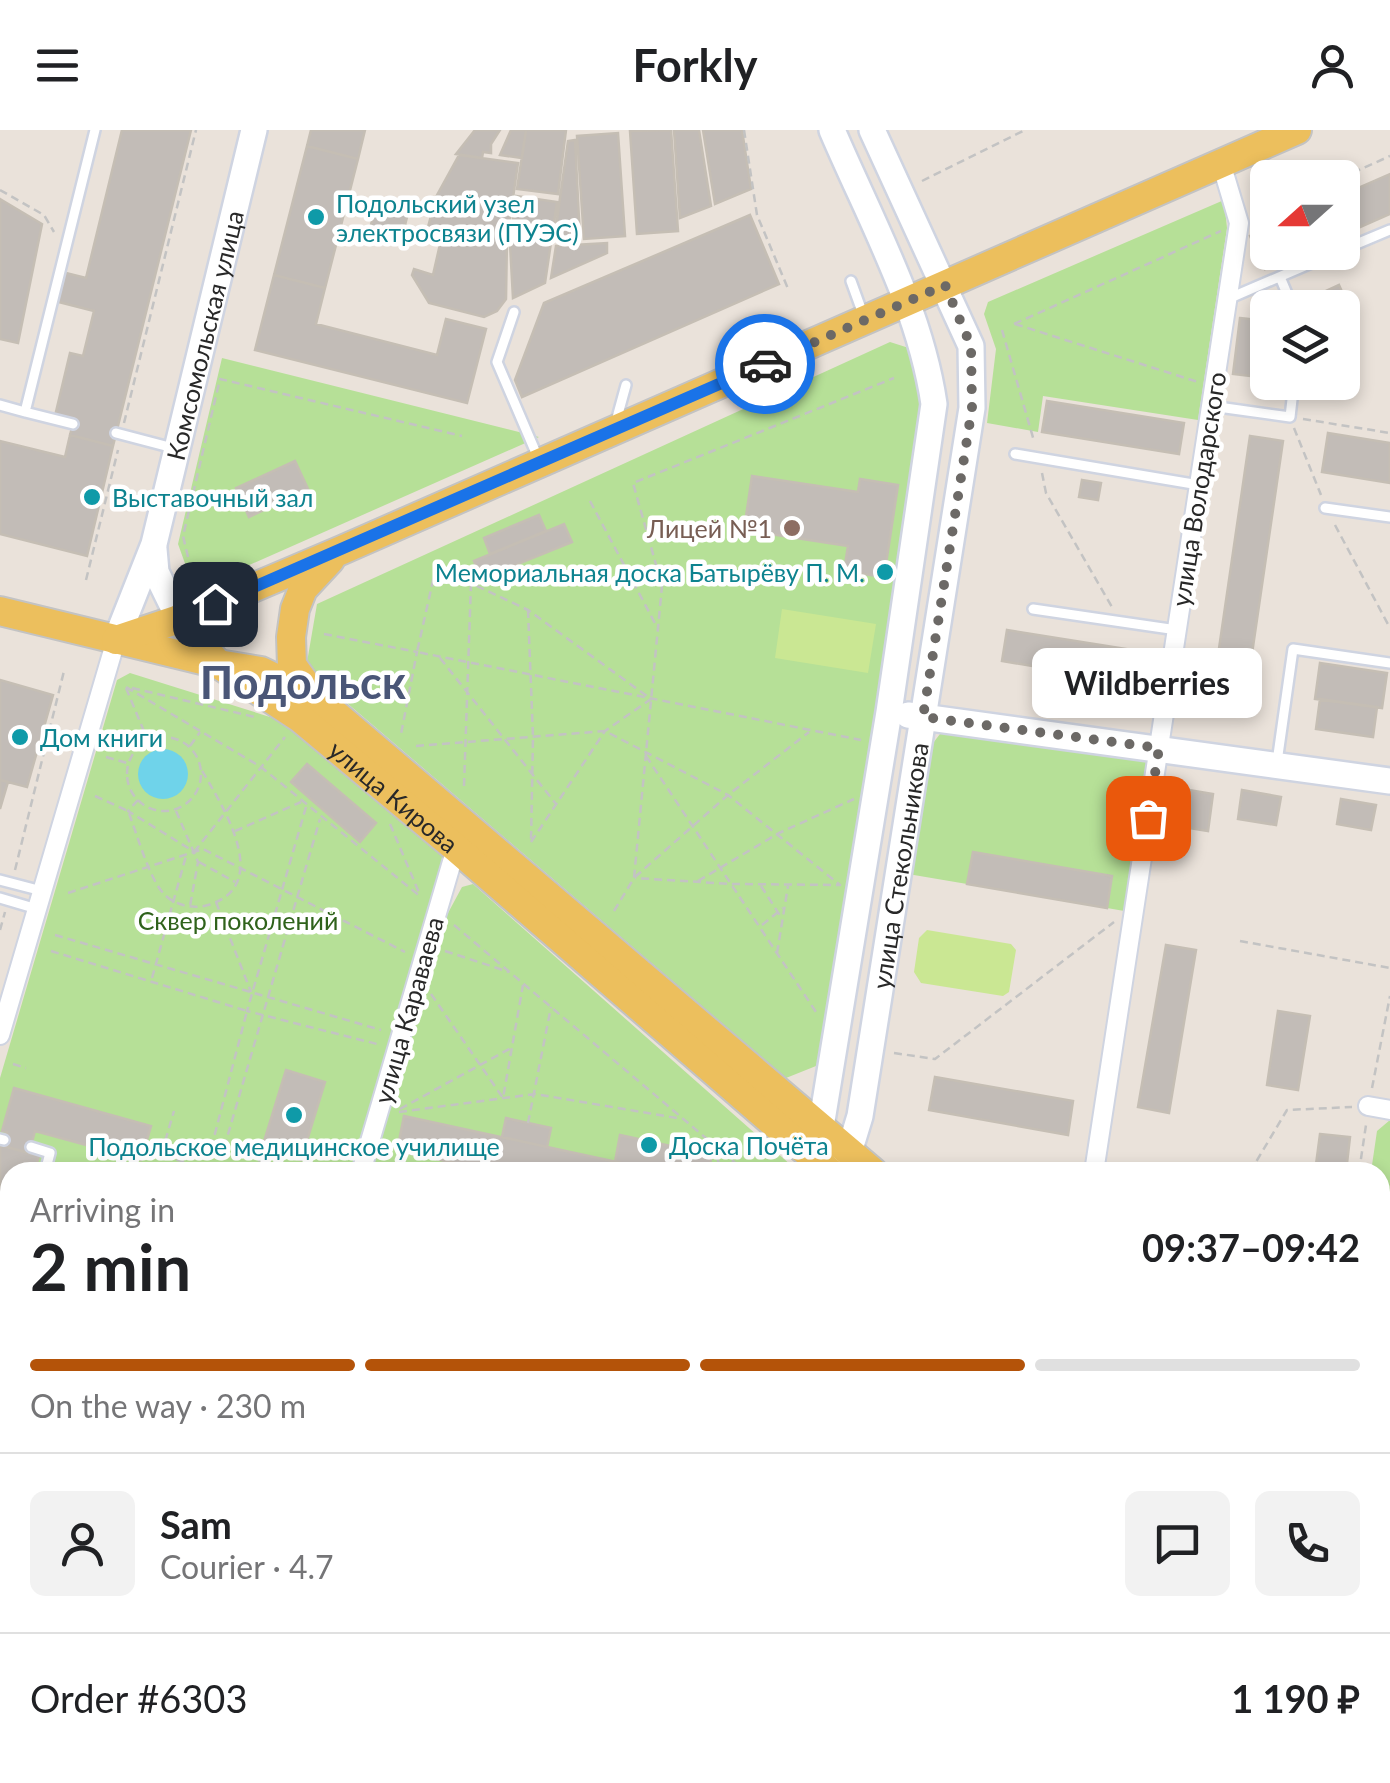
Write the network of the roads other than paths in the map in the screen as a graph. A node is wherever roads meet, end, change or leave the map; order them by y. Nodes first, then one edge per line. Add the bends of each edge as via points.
1 (95, 130) edge
2 (254, 130) edge
3 (832, 130) edge
4 (872, 130) edge
5 (1297, 130) edge
6 (1221, 163) junction
7 (1390, 230) edge
8 (1360, 243) edge
9 (1296, 270) edge
10 (1280, 277) junction
11 (851, 281) dead end
12 (945, 285) junction
13 (1286, 290) edge
14 (1228, 299) junction
15 (908, 302) junction
16 (514, 312) dead end
17 (865, 319) junction
18 (626, 384) dead end
19 (1213, 397) junction
20 (1292, 400) edge
21 (0, 405) edge
22 (25, 412) junction
23 (73, 424) dead end
24 (614, 430) junction
25 (119, 434) road end
26 (178, 449) junction
27 (1015, 454) dead end
28 (540, 463) junction
29 (1199, 484) junction
30 (1326, 508) dead end
31 (1390, 517) edge
32 (154, 544) junction
33 (338, 552) junction
34 (1032, 608) dead end
35 (0, 611) edge
36 (180, 619) junction
37 (1177, 630) junction
38 (116, 640) junction
39 (1390, 663) edge
40 (218, 664) junction
41 (316, 698) junction
42 (888, 712) junction
43 (923, 717) junction
44 (1159, 748) junction
45 (1277, 765) junction
46 (1390, 781) edge
47 (456, 848) junction
48 (0, 880) edge
49 (4, 899) edge
50 (40, 900) junction
51 (0, 1035) edge
52 (1368, 1106) road end
53 (1390, 1110) edge
54 (820, 1127) junction
55 (31, 1147) dead end
56 (48, 1162) edge
57 (363, 1162) edge
58 (825, 1162) edge
59 (830, 1162) edge
60 (833, 1162) edge
61 (1096, 1162) edge

1 - 22 lane
2 - 26 main road, Комсомольская улица
3 - 15 main road, улица Стекольникова
4 - 12 main road, улица Стекольникова
5 - 6 main road
6 - 12 main road
6 - 14 street, улица Володарского via 1239,223
7 - 8 lane
9 - 10 lane
10 - 13 lane
10 - 14 lane
11 - 17 lane
12 - 15 main road
12 - 43 main road, улица Стекольникова via 971,346 972,408
14 - 19 street, улица Володарского
15 - 17 main road
15 - 42 main road, улица Стекольникова via 934,404
16 - 28 lane via 497,362
17 - 24 main road
18 - 24 lane
19 - 20 lane via 1290,417
19 - 29 street, улица Володарского
21 - 22 lane
22 - 23 lane
24 - 28 main road
25 - 26 lane
26 - 32 main road, Комсомольская улица
27 - 29 lane
28 - 33 main road
29 - 37 street, улица Володарского
30 - 31 lane
32 - 36 main road via 156,572
32 - 38 main road, Комсомольская улица
33 - 36 main road
33 - 41 main road via 303,589 295,608 292,665
34 - 37 lane
35 - 38 main road
36 - 38 main road
36 - 40 main road
37 - 44 street, улица Володарского
38 - 40 main road
38 - 50 street
39 - 45 lane via 1293,649
40 - 41 main road, улица Кирова via 261,671
40 - 47 main road, улица Кирова via 300,718
41 - 54 main road, улица Кирова
42 - 43 main road
42 - 54 main road, улица Стекольникова
43 - 44 main road
43 - 60 main road, улица Стекольникова via 863,1097
44 - 45 main road
44 - 61 street, улица Володарского
45 - 46 main road
47 - 57 street, улица Караваева
47 - 58 main road, улица Кирова
48 - 50 lane
49 - 50 lane
50 - 51 street
52 - 53 street
54 - 59 main road, улица Кирова
55 - 56 lane via 50,1153

